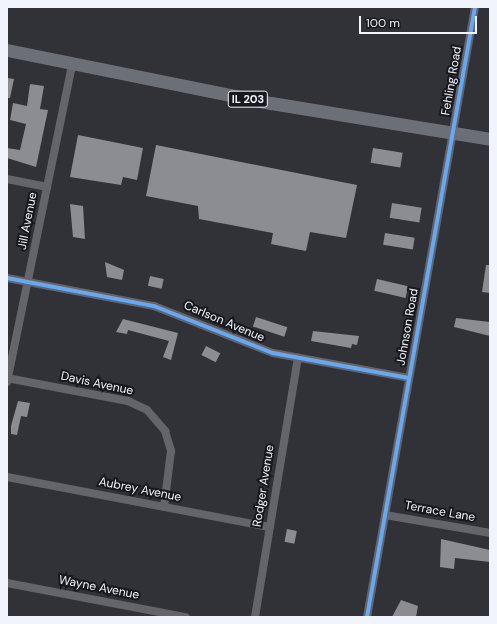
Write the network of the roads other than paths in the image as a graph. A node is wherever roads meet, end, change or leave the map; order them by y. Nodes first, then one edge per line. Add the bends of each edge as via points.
1 (475, 7) edge
2 (7, 50) edge
3 (72, 65) junction
4 (453, 135) junction
5 (490, 139) edge
6 (7, 179) edge
7 (47, 187) junction
8 (7, 278) edge
9 (28, 282) junction
10 (298, 358) junction
11 (409, 378) junction
12 (7, 379) edge
13 (7, 477) edge
14 (164, 507) junction
15 (385, 515) junction
16 (269, 527) junction
17 (490, 533) edge
18 (7, 584) edge
19 (186, 617) edge
20 (255, 617) edge
21 (367, 617) edge

1 - 4 street, Fehling Road
2 - 3 main road, IL 203
3 - 4 main road, IL 203
3 - 7 street, Jill Avenue
4 - 5 main road, IL 203
4 - 11 street, Johnson Road
6 - 7 street
7 - 9 street, Jill Avenue
8 - 9 street, Carlson Avenue
9 - 10 street, Carlson Avenue via 154,306 253,347
9 - 12 street, Jill Avenue
10 - 11 street, Carlson Avenue
10 - 16 street, Rodger Avenue
11 - 15 street, Johnson Road
12 - 14 street, Davis Avenue via 128,401 147,410 160,423 170,442 171,467
13 - 14 street, Aubrey Avenue
14 - 16 street, Aubrey Avenue
15 - 17 street, Terrace Lane
15 - 21 street, Johnson Road
16 - 20 street, Rodger Avenue
18 - 19 street, Wayne Avenue

